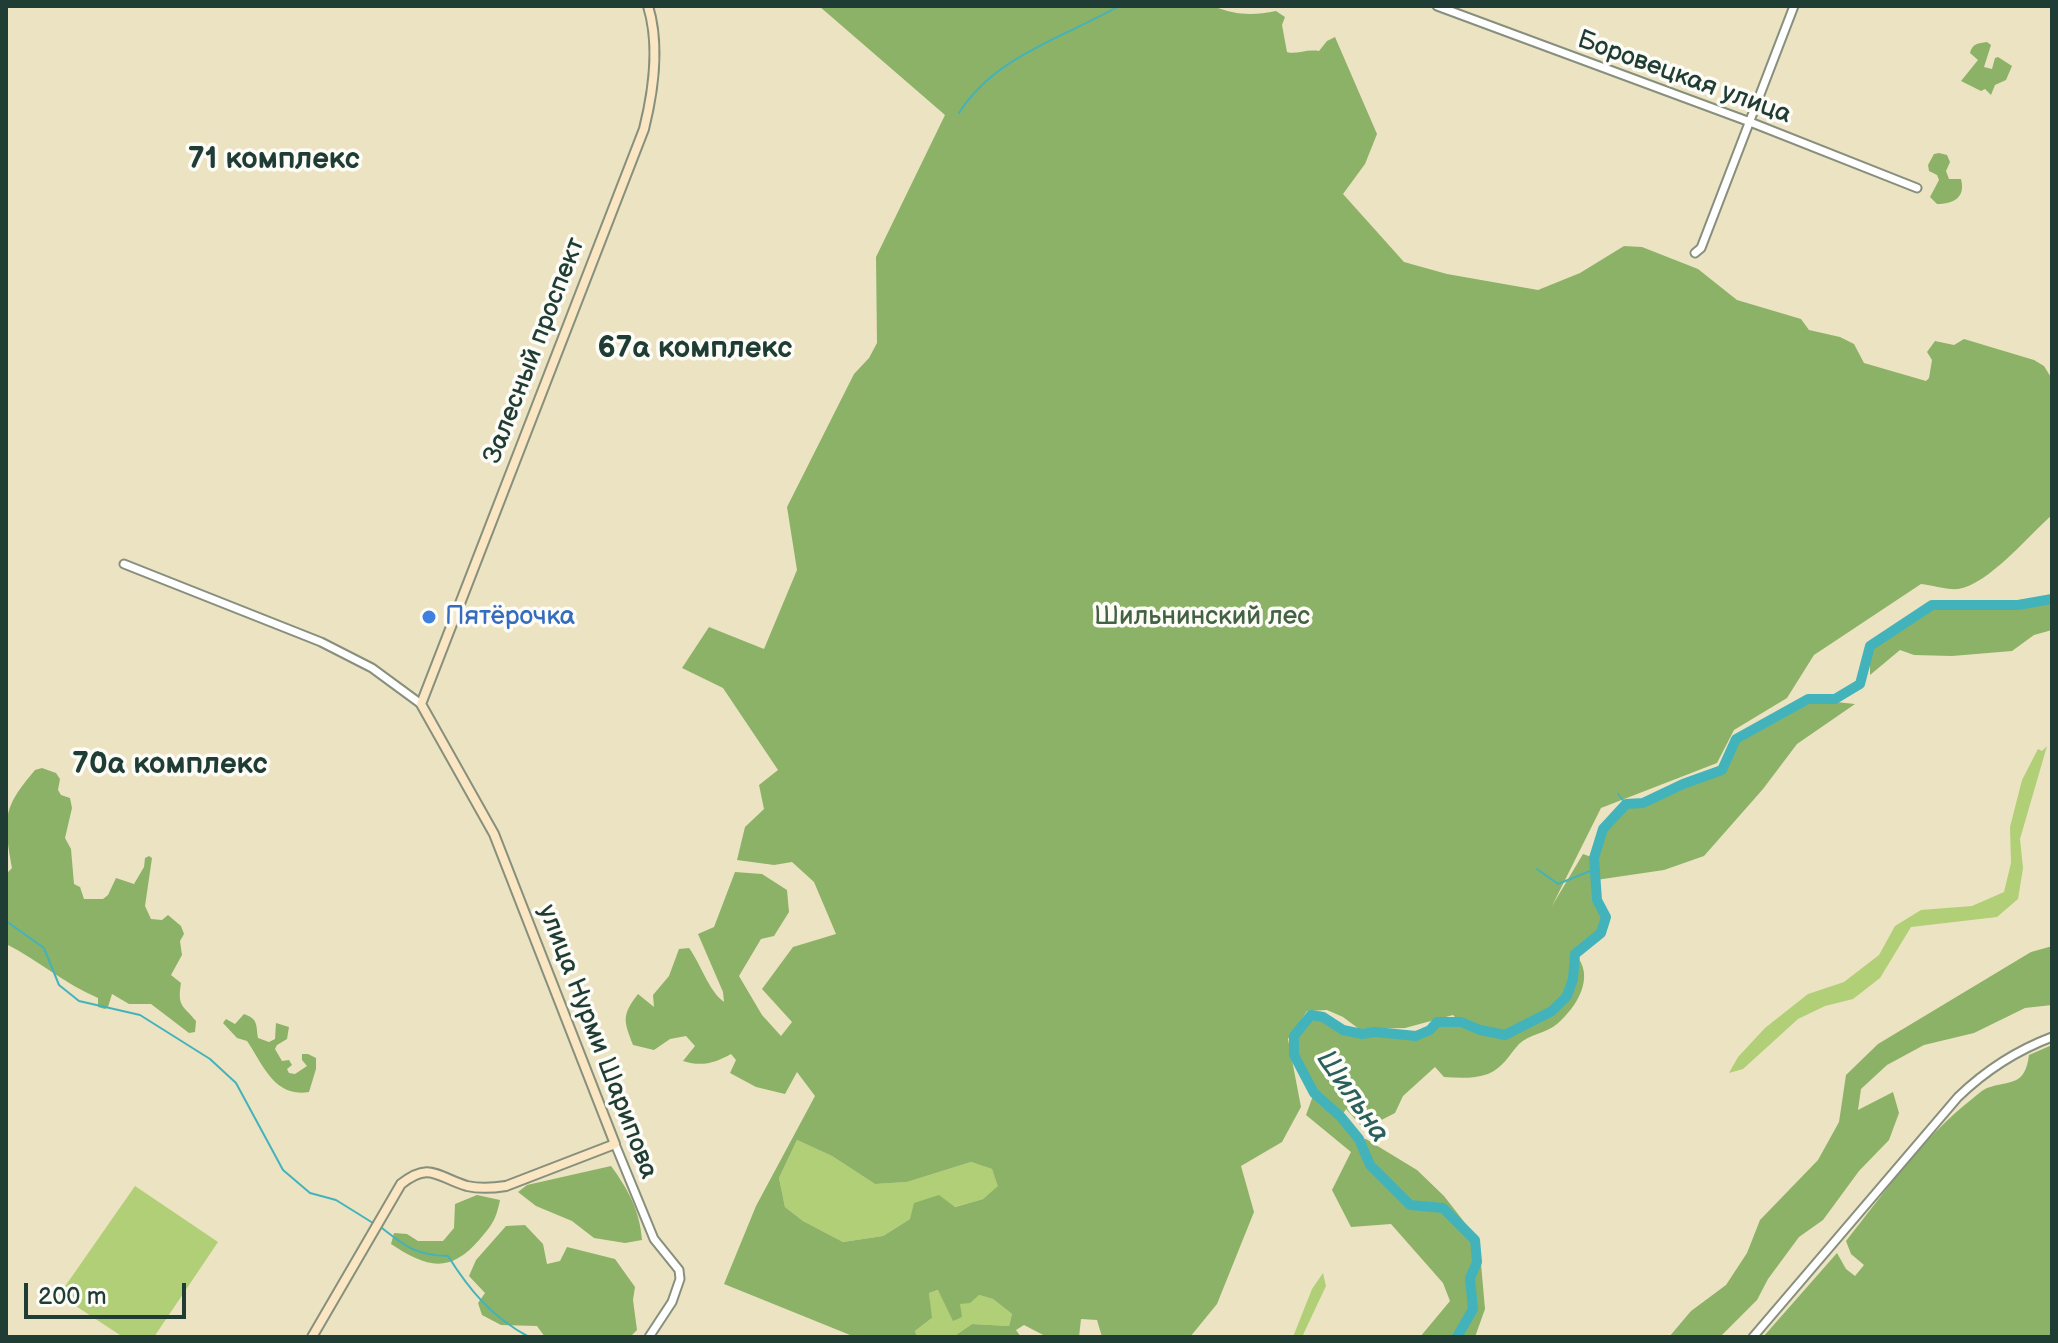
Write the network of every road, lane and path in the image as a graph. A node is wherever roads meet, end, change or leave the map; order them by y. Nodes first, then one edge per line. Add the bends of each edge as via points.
1 (648, 6) edge
2 (1437, 6) edge
3 (1794, 6) edge
4 (1750, 122) junction
5 (1917, 188) dead end
6 (1695, 253) dead end
7 (124, 564) dead end
8 (421, 704) junction
9 (2052, 1037) edge
10 (615, 1144) junction
11 (312, 1337) edge
12 (649, 1337) edge
13 (1753, 1337) edge

1 - 8 main road, Залесный проспект via 655,50 644,129
2 - 4 street, Боровецкая улица
3 - 4 street
4 - 5 street, Боровецкая улица
4 - 6 street
7 - 8 street via 321,642 372,668
8 - 10 main road, улица Нурми Шарипова via 488,822
9 - 13 street via 2004,1059 1958,1097
10 - 11 main road via 506,1186 468,1186 424,1171 412,1175 401,1184
10 - 12 street, улица Нурми Шарипова via 654,1239 679,1270 672,1302

